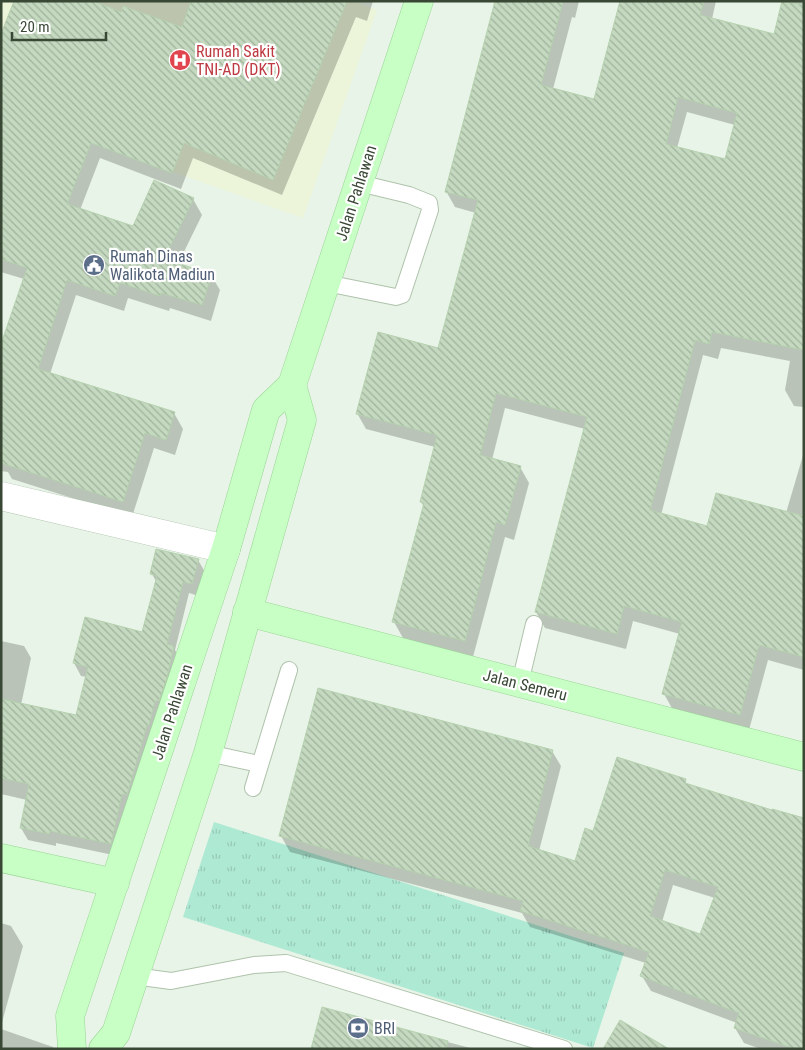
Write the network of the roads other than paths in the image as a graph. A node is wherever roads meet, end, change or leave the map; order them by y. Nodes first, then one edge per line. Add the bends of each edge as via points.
1 (419, 1) edge
2 (359, 183) junction
3 (326, 283) junction
4 (292, 384) junction
5 (1, 496) edge
6 (226, 549) junction
7 (247, 612) junction
8 (534, 624) dead end
9 (289, 670) dead end
10 (520, 683) junction
11 (208, 753) junction
12 (804, 757) edge
13 (259, 764) junction
14 (253, 788) dead end
15 (1, 858) edge
16 (115, 883) junction
17 (134, 976) junction
18 (72, 1049) edge
19 (104, 1049) edge
20 (564, 1049) edge

1 - 2 main road, Jalan Pahlawan
2 - 3 main road, Jalan Pahlawan
2 - 3 lane via 429,203 430,210 402,295 396,297
3 - 4 main road, Jalan Pahlawan
4 - 6 main road, Jalan Pahlawan via 266,410
4 - 7 main road via 302,420
5 - 6 street
6 - 16 main road, Jalan Pahlawan
7 - 10 main road, Jalan Semeru
7 - 11 main road
8 - 10 lane
9 - 13 lane
10 - 12 main road, Jalan Semeru
11 - 13 lane
11 - 17 main road
13 - 14 lane
15 - 16 main road
16 - 18 main road, Jalan Pahlawan via 70,1016
17 - 19 main road via 116,1033
17 - 20 lane via 171,981 286,963

